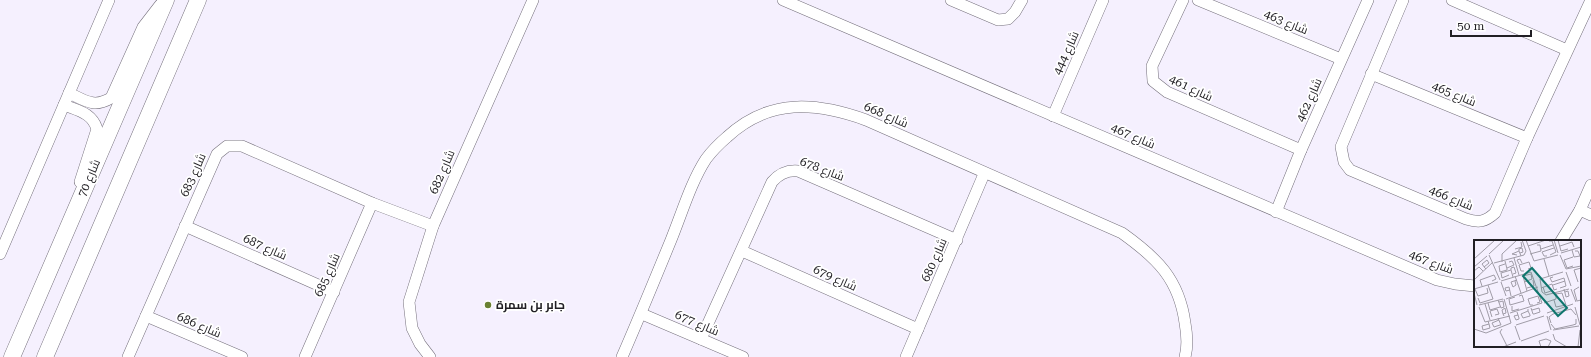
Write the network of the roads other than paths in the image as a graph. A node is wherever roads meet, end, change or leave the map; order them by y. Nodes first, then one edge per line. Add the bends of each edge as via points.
1 (109, 0) edge
2 (165, 0) edge
3 (198, 0) edge
4 (533, 0) edge
5 (783, 0) edge
6 (951, 0) edge
7 (1022, 0) edge
8 (1104, 0) edge
9 (1183, 0) edge
10 (1198, 0) edge
11 (1368, 0) edge
12 (1403, 0) edge
13 (1452, 0) edge
14 (1591, 0) edge
15 (1567, 50) junction
16 (1341, 59) junction
17 (1371, 74) junction
18 (69, 94) junction
19 (64, 105) junction
20 (1053, 116) junction
21 (1527, 138) junction
22 (1301, 150) junction
23 (984, 174) junction
24 (1591, 185) edge
25 (372, 203) junction
26 (1580, 210) junction
27 (1276, 212) junction
28 (1591, 215) edge
29 (185, 226) junction
30 (433, 226) junction
31 (957, 240) junction
32 (1562, 240) edge
33 (61, 243) junction
34 (742, 251) junction
35 (0, 254) edge
36 (1474, 286) edge
37 (334, 292) junction
38 (642, 314) junction
39 (146, 316) junction
40 (918, 329) junction
41 (700, 339) junction
42 (12, 357) edge
43 (45, 357) edge
44 (128, 357) edge
45 (242, 357) edge
46 (305, 357) edge
47 (430, 357) edge
48 (622, 357) edge
49 (743, 357) edge
50 (906, 357) edge
51 (1185, 357) edge

1 - 18 street
2 - 18 street via 143,27 111,98 102,103 92,104
2 - 33 main road, شارع 70
3 - 43 main road
4 - 30 street, شارع 682
5 - 20 street, شارع 467
6 - 7 street via 998,20 1008,19
8 - 20 street, شارع 444
9 - 22 street, شارع 461 via 1152,66 1153,81 1166,92
10 - 16 street, شارع 463
11 - 16 street, شارع 462
12 - 17 street, شارع 466
13 - 15 street
14 - 15 street, شارع 466
15 - 21 street, شارع 466
16 - 22 street, شارع 462
17 - 21 street, شارع 465
17 - 21 street, شارع 466 via 1341,147 1344,162 1350,170 1466,219 1478,222 1488,220 1495,213
18 - 19 street
19 - 33 street via 89,115 94,121 97,134 67,217
19 - 35 street
20 - 27 street, شارع 467
22 - 27 street, شارع 462
23 - 31 street, شارع 680
23 - 38 street, شارع 668 via 866,120 825,108 793,106 753,118 737,128 706,159
23 - 51 street, شارع 668 via 1122,233 1154,259 1175,285 1182,304 1186,331
24 - 26 street
25 - 29 street, شارع 683 via 242,146 227,146 217,154
25 - 30 street, شارع 683
25 - 37 street, شارع 685
26 - 28 street
26 - 32 street
27 - 36 street, شارع 467 via 1437,280
29 - 37 street, شارع 687
29 - 39 street, شارع 683
30 - 47 street, شارع 682 via 409,302 412,328
31 - 34 street, شارع 678 via 798,171 789,170 772,182
31 - 40 street, شارع 680
33 - 42 main road, شارع 70
34 - 40 street, شارع 679
34 - 41 street, شارع 678
37 - 46 street, شارع 685
38 - 41 street, شارع 677
38 - 48 street, شارع 668
39 - 44 street, شارع 683
39 - 45 street, شارع 686
40 - 50 street, شارع 680
41 - 49 street, شارع 677

